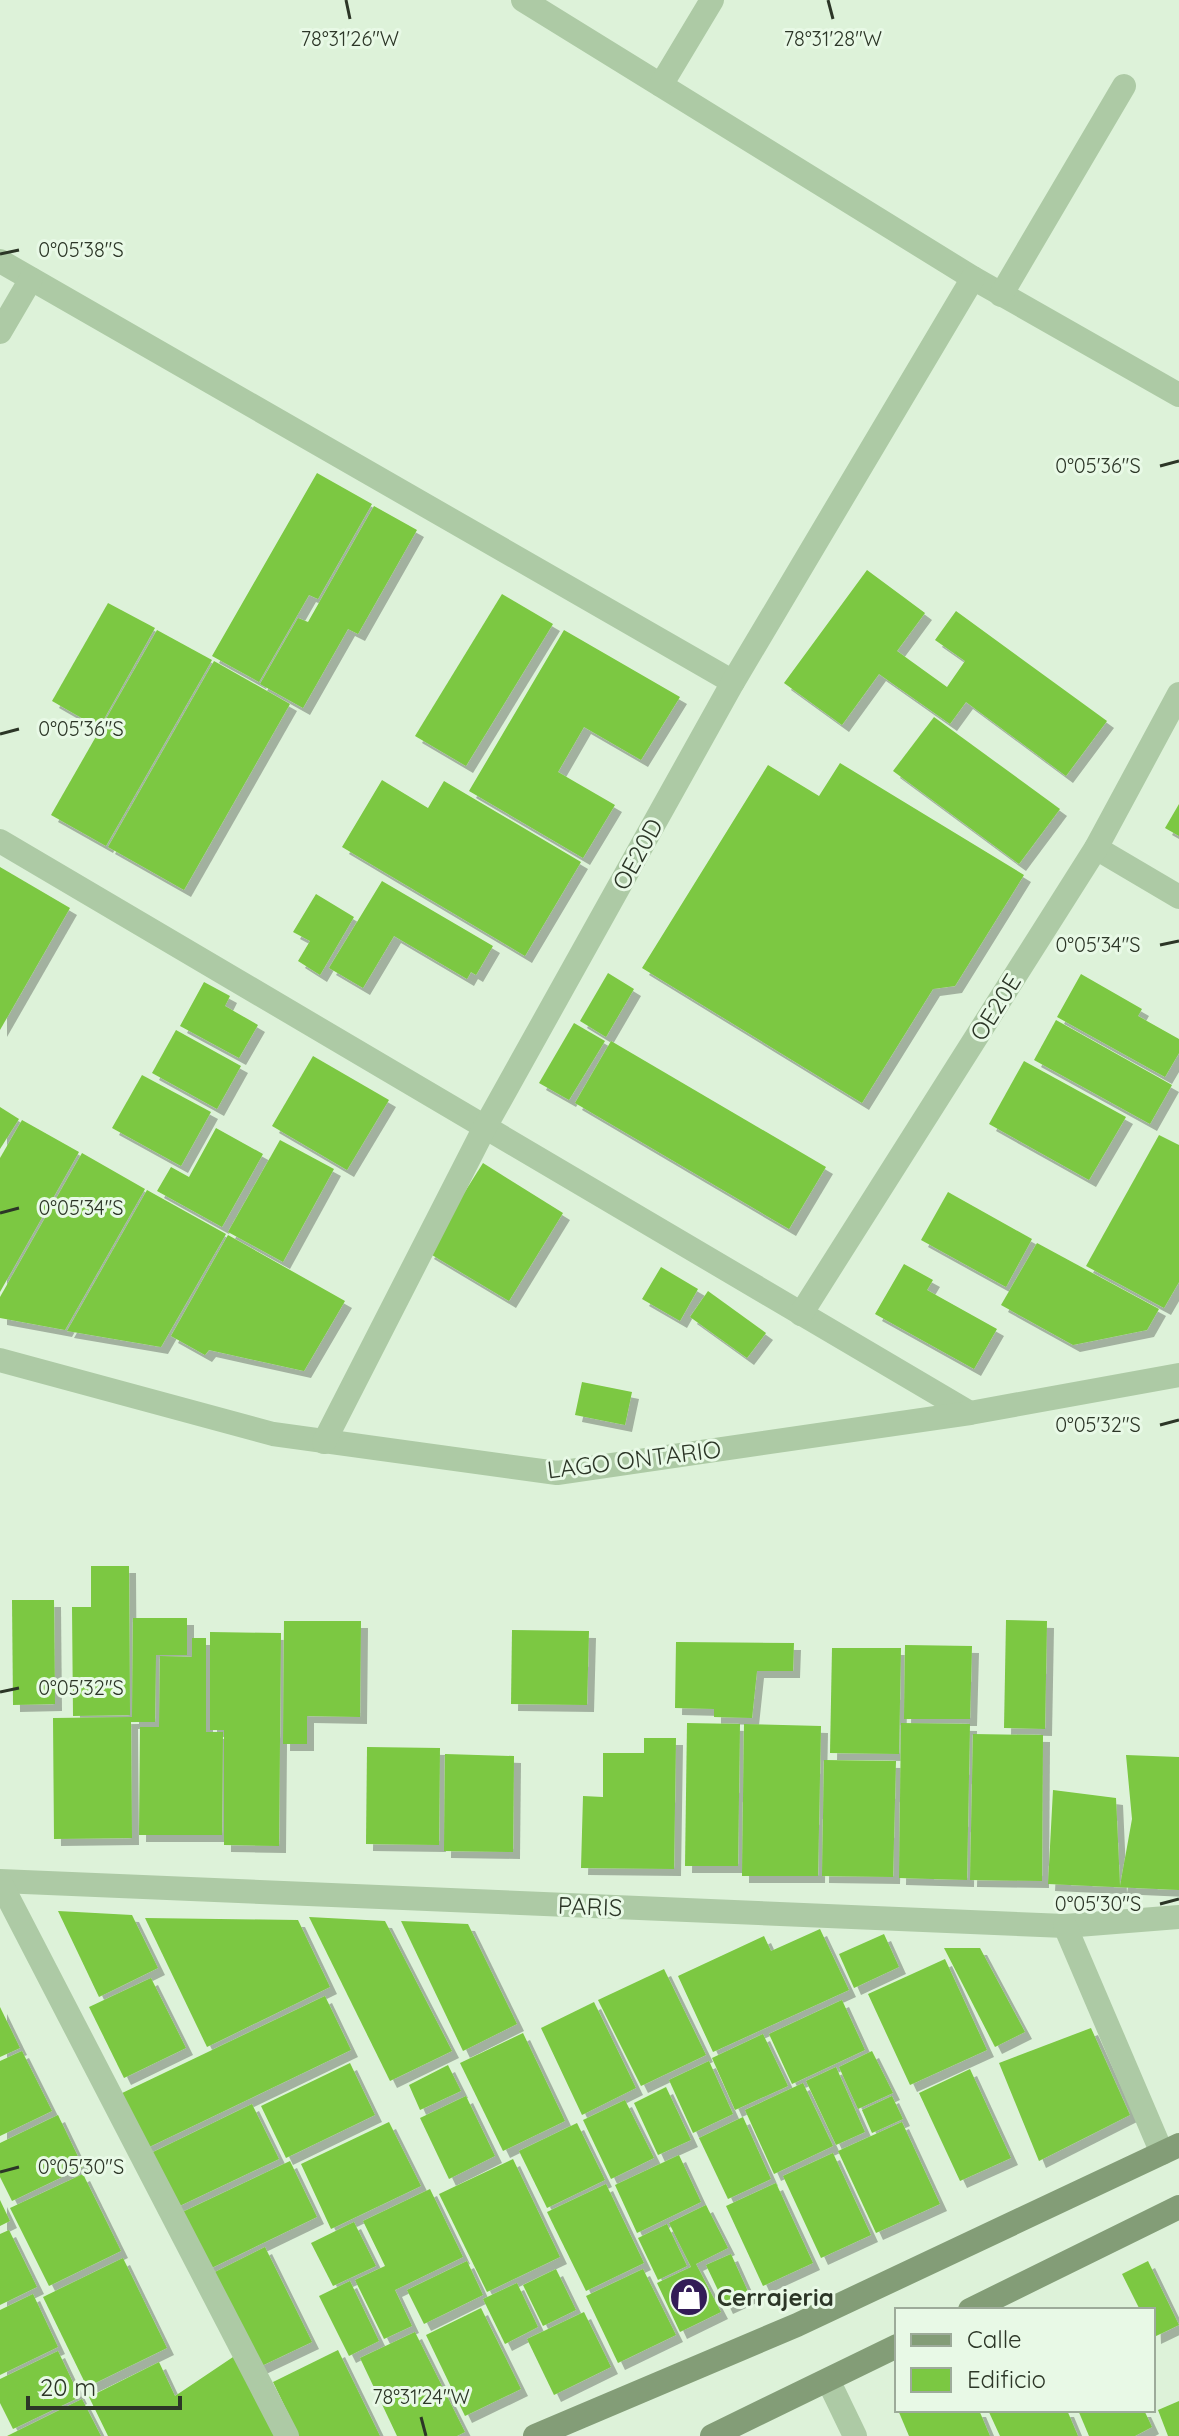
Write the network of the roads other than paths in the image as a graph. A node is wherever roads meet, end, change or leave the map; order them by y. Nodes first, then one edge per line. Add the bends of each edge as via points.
1 (523, 0) edge
2 (712, 0) edge
3 (661, 85) junction
4 (1124, 86) dead end
5 (0, 261) edge
6 (973, 278) junction
7 (31, 279) junction
8 (1001, 295) junction
9 (0, 332) edge
10 (1179, 395) edge
11 (733, 682) junction
12 (1179, 694) edge
13 (0, 841) edge
14 (1096, 848) junction
15 (1179, 897) edge
16 (485, 1127) junction
17 (801, 1314) junction
18 (0, 1360) edge
19 (1179, 1375) edge
20 (970, 1413) junction
21 (324, 1442) junction
22 (0, 1882) edge
23 (1179, 1917) edge
24 (1065, 1926) junction
25 (1170, 2149) edge
26 (1179, 2207) edge
27 (974, 2308) edge
28 (895, 2347) edge
29 (828, 2380) junction
30 (287, 2436) edge
31 (535, 2436) edge
32 (712, 2436) edge
33 (855, 2436) edge

1 - 3 street
2 - 3 street
3 - 6 street
4 - 8 street
5 - 7 street
6 - 8 street
6 - 11 street, OE20D
7 - 9 street
7 - 11 street
8 - 10 street
11 - 16 street, OE20D
12 - 14 street, OE20E
13 - 16 street
14 - 15 street
14 - 17 street, OE20E
16 - 17 street
16 - 21 street, OE20D
17 - 20 street
18 - 21 street, LAGO ONTARIO via 273,1434
19 - 20 street, LAGO ONTARIO
20 - 21 street, LAGO ONTARIO via 557,1473
22 - 24 street, PARIS
22 - 30 street
23 - 24 street, PARIS
24 - 25 street
25 - 31 main road via 797,2325
26 - 27 main road
28 - 29 main road
29 - 32 main road
29 - 33 street

